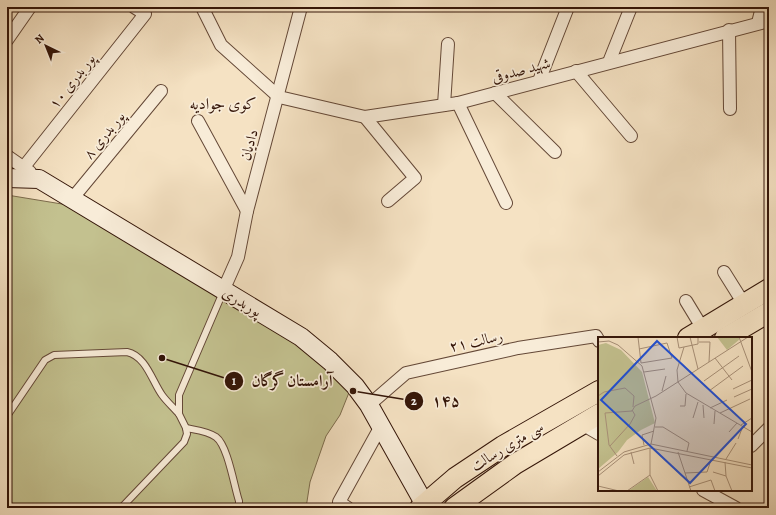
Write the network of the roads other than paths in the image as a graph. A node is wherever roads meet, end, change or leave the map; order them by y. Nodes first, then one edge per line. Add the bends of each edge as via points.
1 (134, 7) edge
2 (202, 7) edge
3 (301, 7) edge
4 (568, 7) edge
5 (631, 7) edge
6 (762, 7) edge
7 (24, 9) edge
8 (763, 22) edge
9 (729, 30) junction
10 (7, 40) edge
11 (448, 44) dead end
12 (609, 62) junction
13 (576, 71) junction
14 (539, 82) junction
15 (161, 91) dead end
16 (496, 93) junction
17 (279, 97) junction
18 (458, 103) junction
19 (444, 105) junction
20 (730, 109) dead end
21 (365, 116) junction
22 (198, 122) dead end
23 (631, 136) dead end
24 (555, 152) dead end
25 (7, 156) edge
26 (23, 168) junction
27 (7, 178) edge
28 (39, 179) junction
29 (72, 199) junction
30 (388, 201) dead end
31 (506, 202) dead end
32 (247, 211) junction
33 (724, 272) dead end
34 (769, 289) edge
35 (223, 291) junction
36 (686, 301) dead end
37 (744, 304) junction
38 (769, 313) edge
39 (696, 333) edge
40 (727, 337) edge
41 (598, 339) edge
42 (598, 392) edge
43 (369, 405) junction
44 (179, 414) junction
45 (598, 415) edge
46 (7, 416) edge
47 (582, 424) junction
48 (381, 426) junction
49 (186, 428) junction
50 (769, 428) edge
51 (598, 433) edge
52 (752, 445) edge
53 (503, 446) junction
54 (515, 464) junction
55 (707, 491) edge
56 (422, 505) edge
57 (121, 508) edge
58 (239, 508) edge
59 (348, 508) edge
60 (454, 508) edge
61 (736, 508) edge

1 - 26 street, پور بدری ۱۰ via 145,14
2 - 17 street via 221,45
3 - 17 street, دادیان
4 - 14 street
5 - 12 street
6 - 8 street
7 - 10 street
8 - 9 street, شهید صدوقی
9 - 12 street, شهید صدوقی
9 - 20 street
11 - 19 street
12 - 13 street, شهید صدوقی
13 - 14 street, شهید صدوقی
13 - 23 street
14 - 16 street, شهید صدوقی
15 - 29 street, پور بدری ۸
16 - 18 street, شهید صدوقی
16 - 24 street
17 - 21 street, شهید صدوقی
17 - 32 street, دادیان
18 - 19 street, شهید صدوقی
18 - 31 street
19 - 21 street, شهید صدوقی
21 - 30 street via 415,178
22 - 32 street
25 - 26 street, پوربدری
26 - 28 street, پوربدری
27 - 28 main road
28 - 29 main road, پوربدری
29 - 35 main road, پوربدری
32 - 35 street, دادیان via 238,257
33 - 37 street
34 - 37 main road
35 - 43 main road, پوربدری via 300,337 330,361 355,386
35 - 44 lane via 179,395
36 - 39 street
37 - 39 main road
38 - 40 main road
41 - 43 street, ۲۱ رسالت via 596,336 518,348 406,373
42 - 53 main road, سی متری رسالت
43 - 48 main road, پوربدری
44 - 46 lane via 162,395 140,358 128,352 54,355 45,360
44 - 49 lane
45 - 47 main road, سی متری رسالت
47 - 51 street
47 - 54 main road, سی متری رسالت
48 - 56 main road, پوربدری
48 - 59 street via 339,502
49 - 57 lane via 184,442
49 - 58 lane via 212,434 220,442
50 - 52 street
53 - 54 main road
53 - 56 main road, سی متری رسالت via 455,478
54 - 60 main road, سی متری رسالت
55 - 61 street

